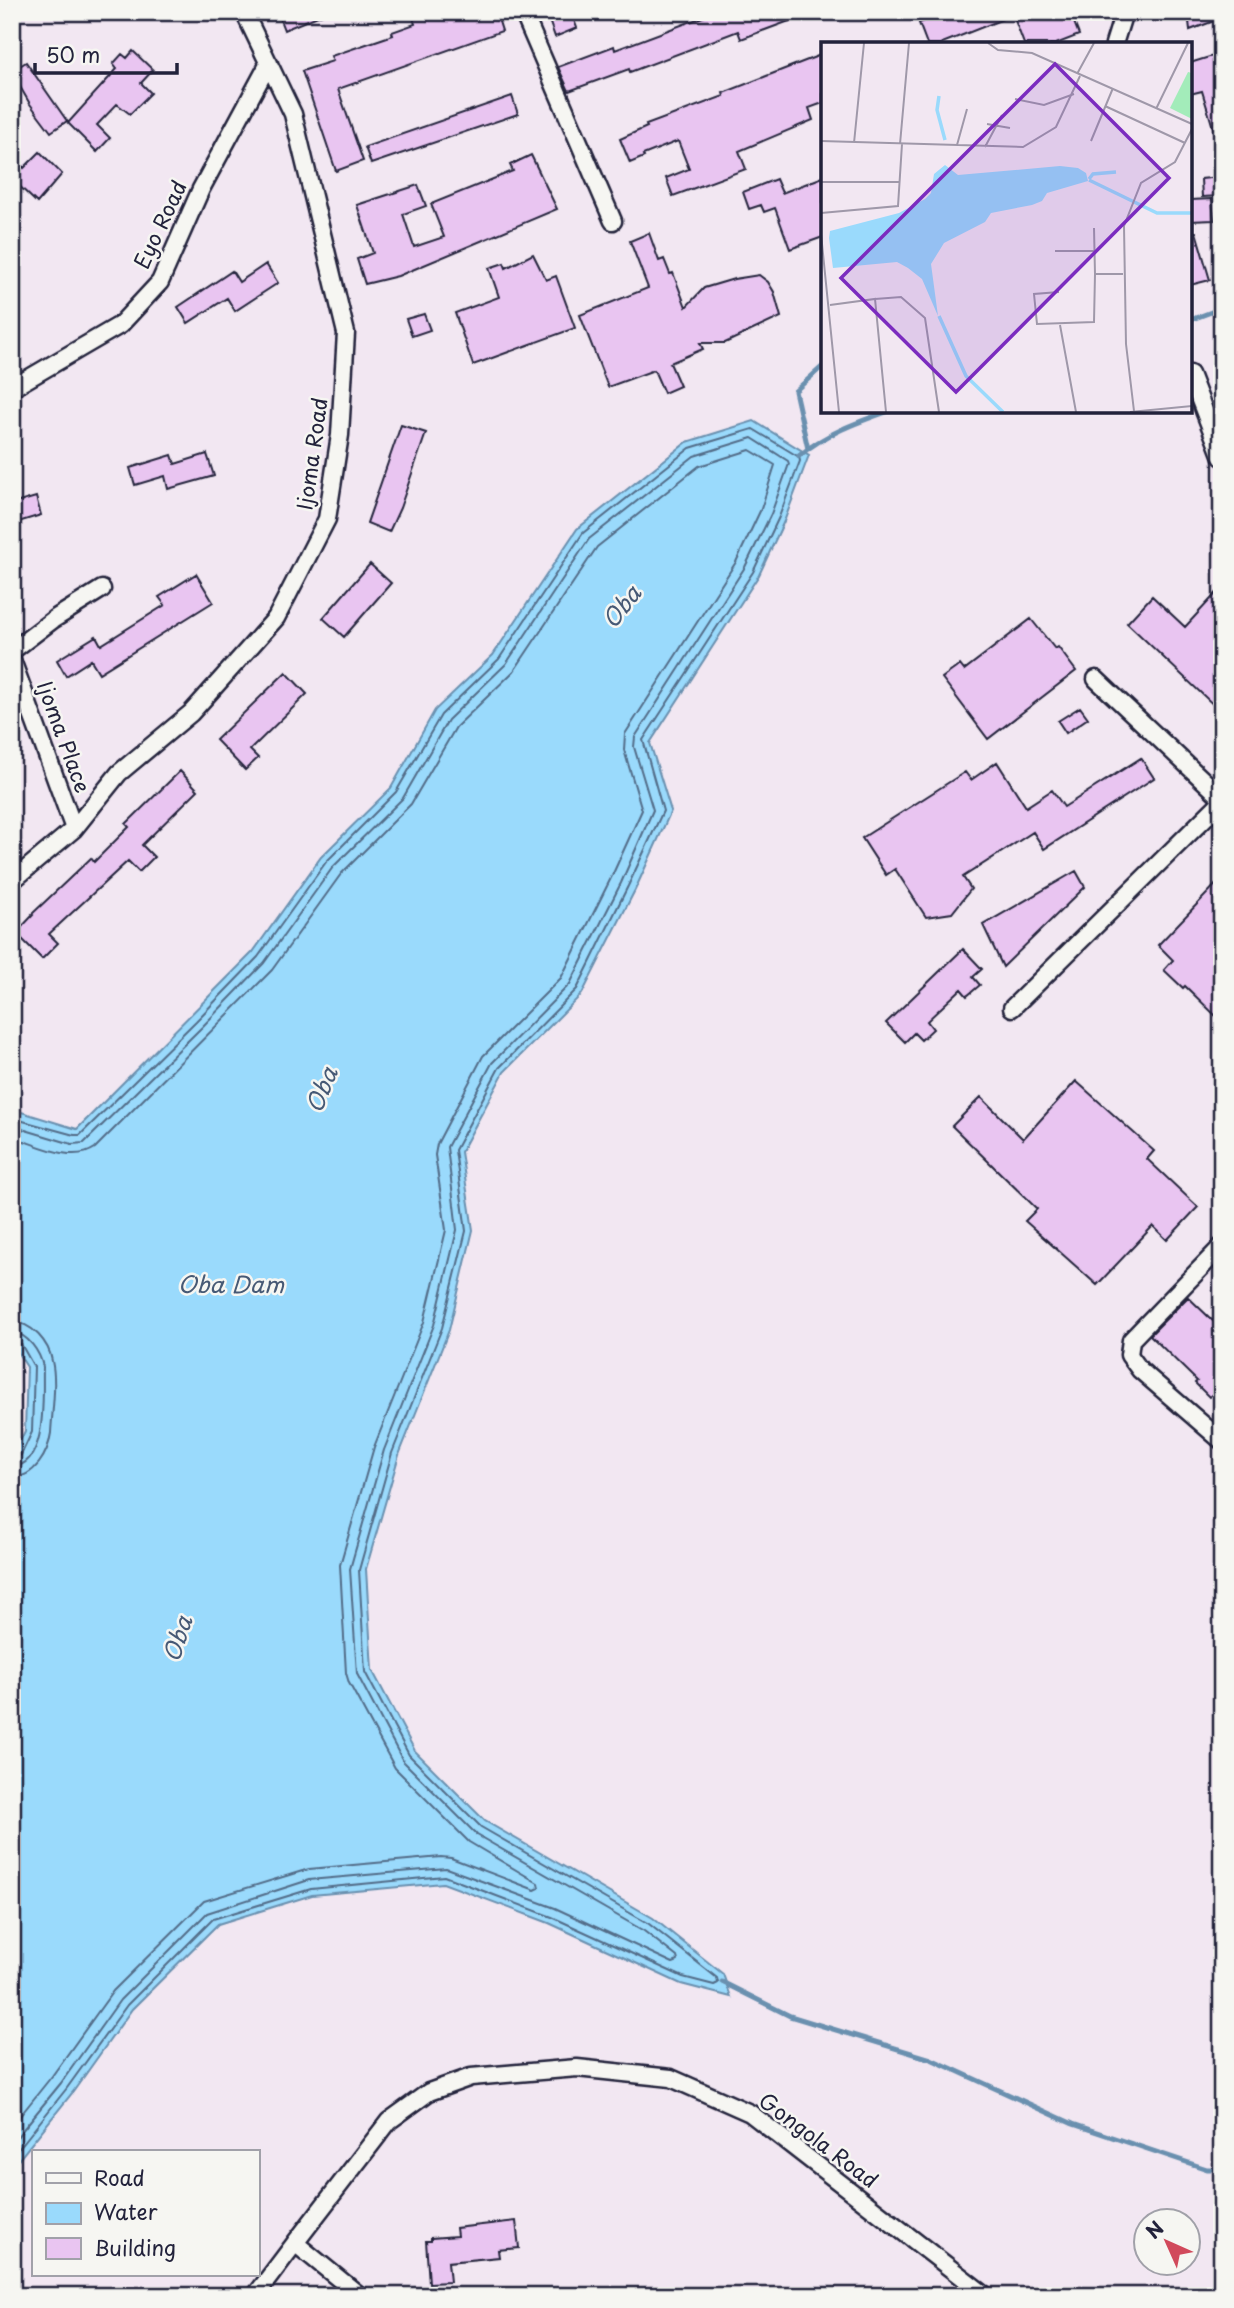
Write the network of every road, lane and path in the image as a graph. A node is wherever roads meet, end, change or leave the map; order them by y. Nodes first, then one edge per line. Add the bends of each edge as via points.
1 (244, 12) edge
2 (523, 12) edge
3 (1124, 12) edge
4 (1115, 42) edge
5 (268, 63) junction
6 (613, 221) dead end
7 (1192, 379) edge
8 (12, 388) edge
9 (1222, 457) edge
10 (102, 589) dead end
11 (12, 651) edge
12 (12, 660) edge
13 (1096, 679) dead end
14 (1222, 800) edge
15 (74, 829) junction
16 (12, 881) edge
17 (1012, 1008) dead end
18 (1222, 1246) edge
19 (1222, 1441) edge
20 (295, 2243) junction
21 (255, 2296) edge
22 (359, 2296) edge
23 (986, 2296) edge

1 - 5 street, Ijoma Road
2 - 6 street
3 - 4 street
5 - 8 street, Eyo Road via 201,189 160,282 120,325
5 - 15 street, Ijoma Road via 293,114 346,333 340,435 327,519 276,618 191,713 119,773
7 - 9 street
10 - 11 street
12 - 15 street, Ijoma Place
13 - 14 street
14 - 17 street
15 - 16 street, Ijoma Road
18 - 19 street via 1131,1340 1129,1355 1140,1370
20 - 21 street, Gongola Road
20 - 22 street
20 - 23 street, Gongola Road via 389,2121 429,2092 471,2077 577,2068 671,2078 750,2113

